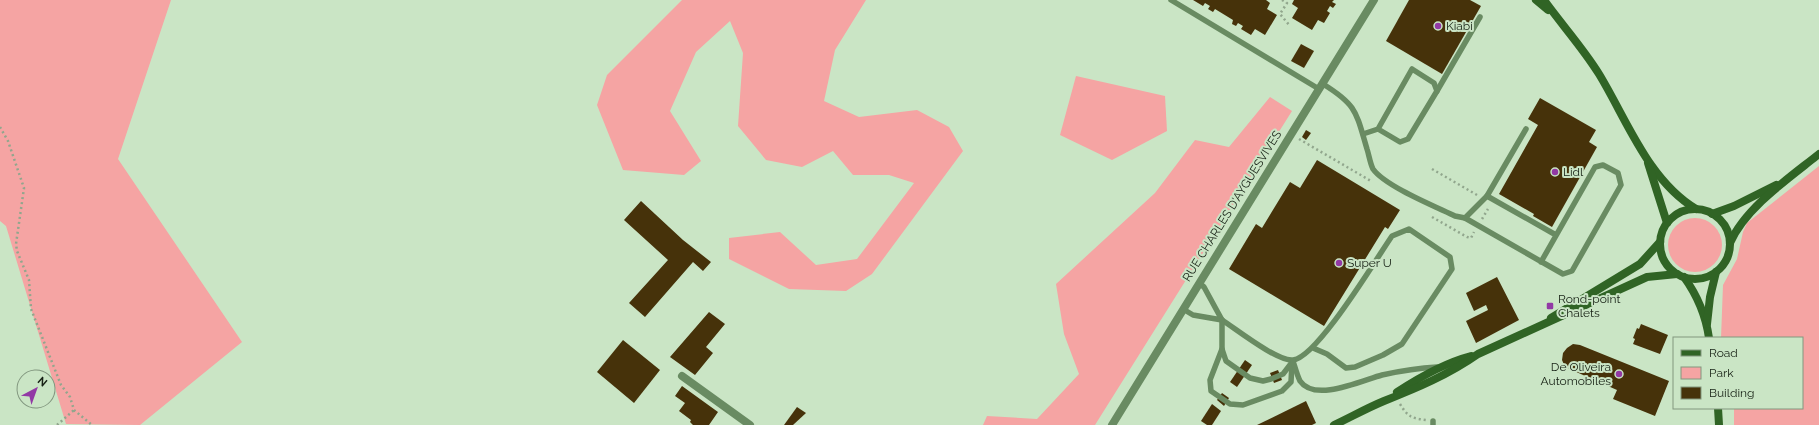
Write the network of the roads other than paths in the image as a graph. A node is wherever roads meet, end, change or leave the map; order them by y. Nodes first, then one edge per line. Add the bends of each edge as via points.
1 (1171, 0) edge
2 (1374, 0) edge
3 (1536, 0) edge
4 (1544, 0) edge
5 (1480, 17) dead end
6 (1556, 17) junction
7 (1321, 87) junction
8 (1437, 90) junction
9 (1378, 129) junction
10 (1526, 129) dead end
11 (1362, 134) junction
12 (1819, 154) edge
13 (1645, 156) junction
14 (1786, 181) junction
15 (1487, 196) junction
16 (1696, 209) junction
17 (1712, 214) junction
18 (1465, 218) junction
19 (1666, 223) junction
20 (1556, 235) junction
21 (1660, 242) junction
22 (1730, 243) junction
23 (1541, 262) junction
24 (1716, 272) junction
25 (1681, 276) junction
26 (1199, 283) junction
27 (1183, 309) junction
28 (1222, 320) junction
29 (1543, 323) junction
30 (1707, 325) junction
31 (1709, 337) edge
32 (1313, 348) junction
33 (1222, 349) junction
34 (1478, 354) junction
35 (1293, 361) junction
36 (1440, 367) junction
37 (682, 376) dead end
38 (1383, 402) junction
39 (1718, 409) edge
40 (750, 425) edge
41 (1112, 425) edge
42 (1334, 425) edge
43 (1719, 425) edge

1 - 7 lane
2 - 7 street, RUE CHARLES D'AYGUESVIVES
3 - 6 main road
4 - 6 main road
5 - 8 lane
6 - 13 main road via 1598,73
7 - 11 lane via 1340,94 1350,104 1359,119
7 - 26 street, RUE CHARLES D'AYGUESVIVES
8 - 9 lane via 1408,139 1400,142
8 - 9 lane via 1434,83 1412,69
9 - 11 lane
10 - 15 lane
11 - 18 lane via 1373,168 1385,181 1454,216
12 - 14 main road
13 - 16 main road via 1672,192
13 - 19 main road
14 - 17 main road
14 - 22 main road via 1743,219
15 - 18 lane
15 - 20 lane
16 - 17 main road
16 - 19 main road via 1679,213
17 - 22 main road via 1723,224
18 - 23 lane
19 - 21 main road
20 - 23 lane
20 - 23 lane via 1595,167 1603,165 1618,173 1621,185 1572,271 1563,274
21 - 25 main road via 1664,260
21 - 29 main road via 1640,264
22 - 24 main road via 1726,259
24 - 25 main road via 1698,279
24 - 30 main road
25 - 29 main road via 1647,277 1561,318
25 - 30 main road via 1691,287
26 - 27 street, RUE CHARLES D'AYGUESVIVES
26 - 28 lane via 1204,286
27 - 28 lane via 1193,315
27 - 41 street, RUE CHARLES D'AYGUESVIVES
28 - 33 lane
28 - 35 lane via 1265,349
29 - 34 main road
30 - 31 main road
32 - 32 lane via 1327,354 1346,368 1355,367 1396,349 1402,344 1452,269 1450,257 1409,229 1392,236 1323,338
32 - 35 lane via 1304,357
33 - 35 lane via 1226,361 1250,378 1263,381 1283,374
33 - 35 lane via 1210,380 1211,391 1230,404 1242,405 1282,392 1291,382
34 - 36 main road
34 - 38 main road via 1459,368
35 - 36 lane via 1300,382 1311,388 1324,390 1339,389 1381,376 1421,368
36 - 38 main road
37 - 40 street
38 - 42 main road
39 - 43 main road

